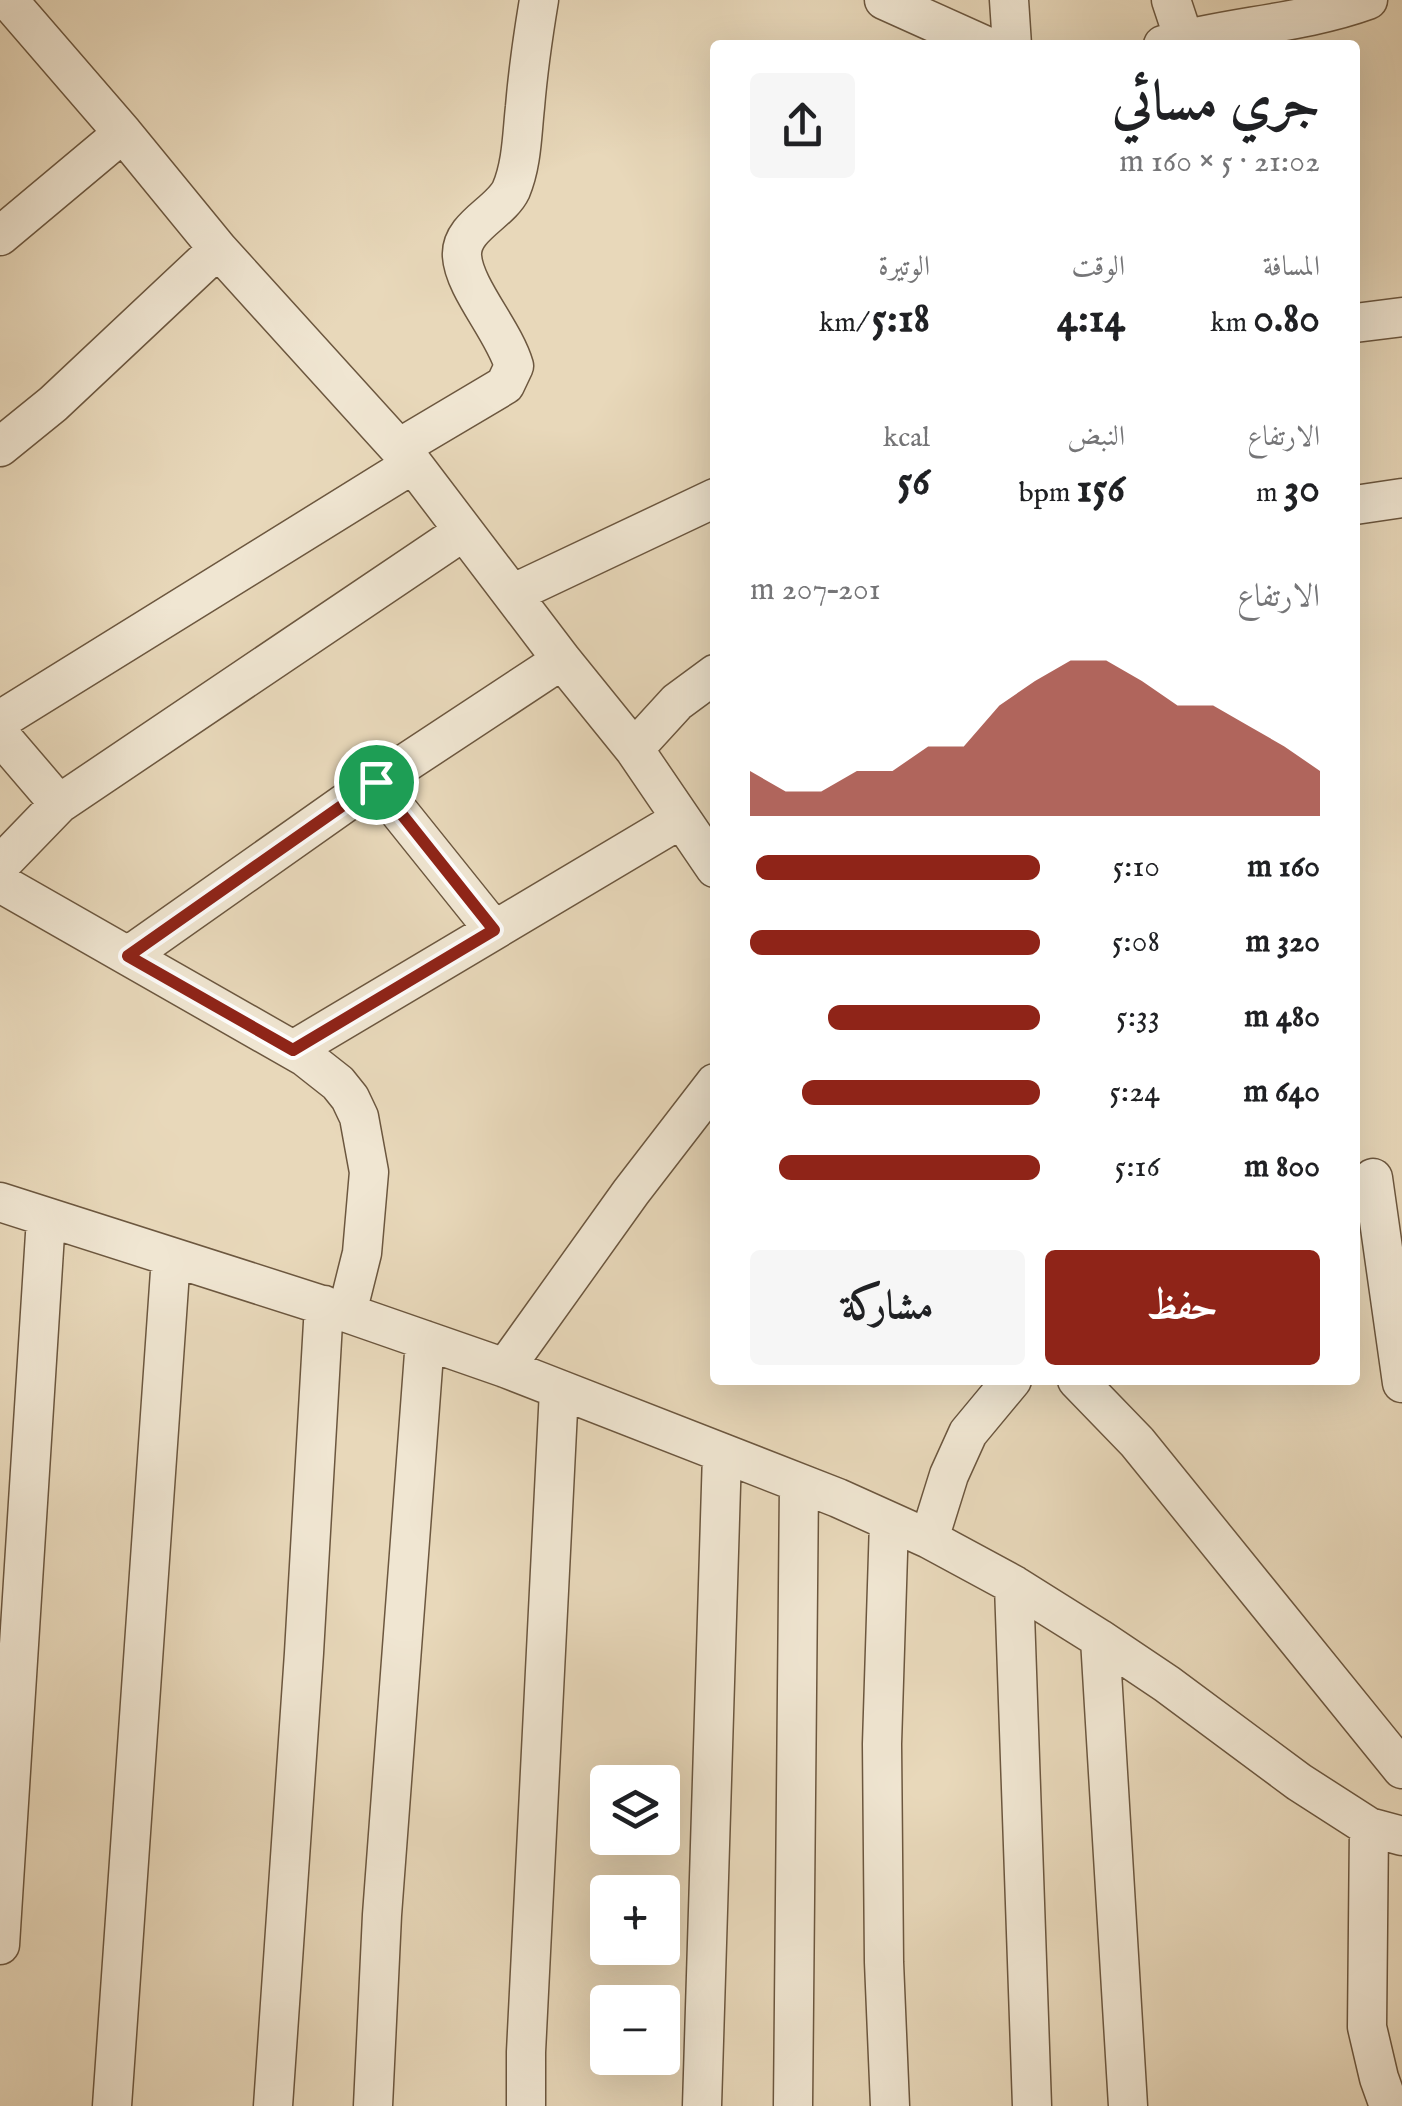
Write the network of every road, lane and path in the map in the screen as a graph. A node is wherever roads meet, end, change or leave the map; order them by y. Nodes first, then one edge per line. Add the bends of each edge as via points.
1 (8, 0) edge
2 (539, 0) edge
3 (884, 0) edge
4 (1009, 0) edge
5 (1171, 0) edge
6 (1368, 0) edge
7 (973, 40) edge
8 (1012, 40) edge
9 (1173, 40) edge
10 (1184, 40) edge
11 (123, 134) junction
12 (0, 236) edge
13 (218, 249) junction
14 (1402, 317) edge
15 (1360, 322) edge
16 (0, 448) edge
17 (406, 456) junction
18 (1402, 498) edge
19 (710, 500) edge
20 (1360, 504) edge
21 (464, 531) junction
22 (512, 594) junction
23 (562, 660) junction
24 (710, 678) edge
25 (0, 720) edge
26 (0, 735) edge
27 (634, 749) junction
28 (376, 782) junction
29 (59, 804) junction
30 (681, 819) junction
31 (710, 861) edge
32 (0, 865) edge
33 (0, 883) edge
34 (494, 930) junction
35 (128, 956) junction
36 (293, 1050) junction
37 (710, 1089) edge
38 (1377, 1178) edge
39 (0, 1202) edge
40 (46, 1218) junction
41 (171, 1257) junction
42 (335, 1309) junction
43 (425, 1340) junction
44 (505, 1368) junction
45 (1402, 1383) edge
46 (1008, 1385) edge
47 (1082, 1385) edge
48 (559, 1390) junction
49 (722, 1454) junction
50 (800, 1484) junction
51 (889, 1522) junction
52 (929, 1540) junction
53 (1014, 1585) junction
54 (1100, 1639) junction
55 (1402, 1769) edge
56 (1386, 1831) edge
57 (0, 1945) edge
58 (112, 2106) edge
59 (273, 2106) edge
60 (373, 2106) edge
61 (526, 2106) edge
62 (702, 2106) edge
63 (793, 2106) edge
64 (890, 2106) edge
65 (1032, 2106) edge
66 (1128, 2106) edge
67 (1389, 2106) edge

1 - 11 street
2 - 17 street via 517,174 509,195 468,236 462,255 514,366 505,384
3 - 7 street
4 - 8 street
5 - 9 street
6 - 10 street
11 - 12 street
11 - 13 street
13 - 16 street
13 - 17 street
14 - 15 street
17 - 21 street
17 - 25 street
18 - 20 street
19 - 22 street
21 - 22 street
21 - 29 street
22 - 23 street
23 - 27 street
23 - 28 street
24 - 27 street
26 - 29 street
27 - 30 street
28 - 34 street
28 - 35 street
29 - 32 street
30 - 31 street
30 - 34 street
33 - 35 street
34 - 36 street
35 - 36 street
36 - 42 street via 350,1098 369,1172 362,1253
37 - 44 street
38 - 45 street
39 - 40 street
40 - 41 street
40 - 57 street
41 - 42 street
41 - 58 street
42 - 43 street
42 - 59 street
43 - 44 street
43 - 60 street
44 - 48 street
46 - 52 street via 968,1433
47 - 55 street via 1137,1442
48 - 49 street
48 - 61 street
49 - 50 street
49 - 62 street
50 - 51 street
50 - 63 street
51 - 52 street
51 - 64 street via 882,1764
52 - 53 street
53 - 54 street
53 - 65 street
54 - 56 street via 1299,1782
54 - 66 street
56 - 67 street via 1367,2027

